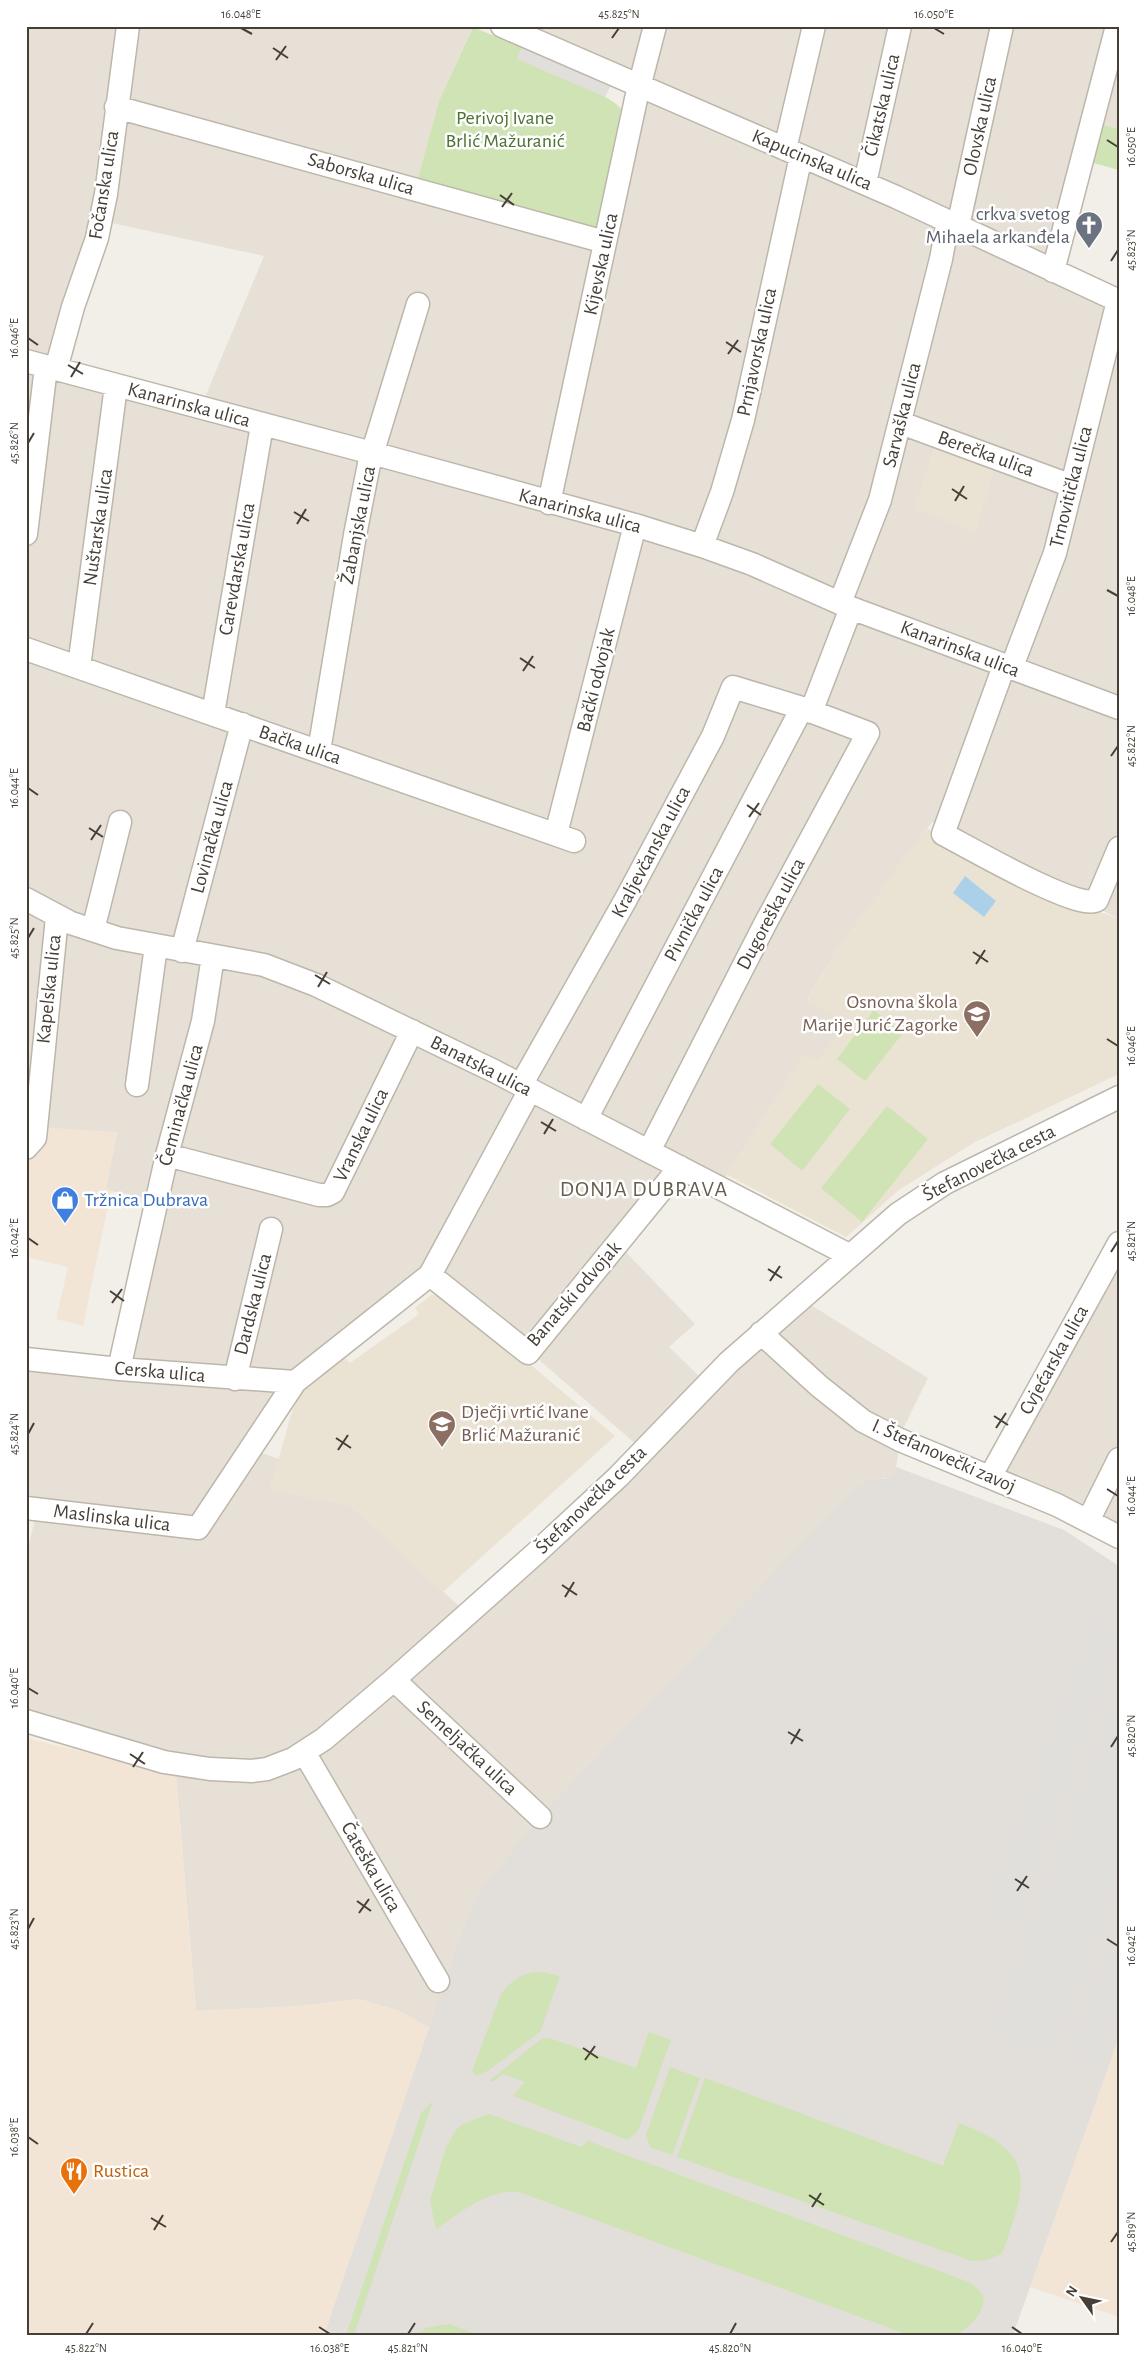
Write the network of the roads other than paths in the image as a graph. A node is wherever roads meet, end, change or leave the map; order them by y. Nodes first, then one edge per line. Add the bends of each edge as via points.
1 (128, 26) edge
2 (502, 26) edge
3 (654, 26) edge
4 (814, 26) edge
5 (900, 26) edge
6 (1002, 26) edge
7 (1117, 26) edge
8 (639, 86) junction
9 (116, 107) junction
10 (793, 152) junction
11 (865, 183) junction
12 (953, 223) junction
13 (605, 242) junction
14 (1053, 271) junction
15 (1118, 301) edge
16 (418, 304) dead end
17 (43, 366) edge
18 (116, 386) junction
19 (901, 423) junction
20 (262, 425) junction
21 (372, 453) junction
22 (1072, 486) junction
23 (549, 503) junction
24 (635, 525) junction
25 (26, 534) edge
26 (702, 546) junction
27 (846, 606) junction
28 (26, 649) edge
29 (80, 667) junction
30 (1007, 667) junction
31 (1119, 708) edge
32 (806, 710) junction
33 (213, 714) junction
34 (242, 724) junction
35 (319, 751) junction
36 (120, 822) dead end
37 (565, 838) joint
38 (1119, 848) edge
39 (26, 899) edge
40 (57, 917) junction
41 (93, 930) junction
42 (156, 946) junction
43 (182, 951) junction
44 (213, 956) junction
45 (412, 1031) junction
46 (137, 1085) dead end
47 (526, 1088) junction
48 (1119, 1097) edge
49 (586, 1119) junction
50 (26, 1148) edge
51 (649, 1151) junction
52 (167, 1155) junction
53 (680, 1167) junction
54 (271, 1229) dead end
55 (1119, 1243) edge
56 (850, 1255) junction
57 (430, 1275) junction
58 (761, 1333) junction
59 (26, 1359) edge
60 (119, 1369) junction
61 (235, 1379) junction
62 (295, 1382) junction
63 (1119, 1459) edge
64 (990, 1477) junction
65 (26, 1508) edge
66 (1088, 1521) junction
67 (1119, 1537) edge
68 (394, 1680) junction
69 (26, 1722) edge
70 (304, 1752) junction
71 (540, 1817) dead end
72 (438, 1982) dead end

1 - 9 street, Fočanska ulica
2 - 8 street, Kapucinska ulica
3 - 8 street, Kijevska ulica
4 - 10 street, Prnjavorska ulica
5 - 11 street, Čikatska ulica
6 - 12 street, Olovska ulica
7 - 14 street
8 - 10 street, Kapucinska ulica
8 - 13 street, Kijevska ulica
9 - 13 street, Saborska ulica
9 - 17 street, Fočanska ulica via 106,194 97,238 73,307
10 - 11 street, Kapucinska ulica
10 - 26 street, Prnjavorska ulica via 743,420
11 - 12 street, Kapucinska ulica
12 - 14 street, Kapucinska ulica
12 - 19 street, Sarvaška ulica
13 - 23 street, Kijevska ulica
14 - 15 street, Kapucinska ulica
15 - 22 street, Trnovitička ulica
16 - 21 street, Žabanjska ulica
17 - 18 street, Kanarinska ulica
17 - 25 street, Fočanska ulica
18 - 20 street, Kanarinska ulica
18 - 29 street, Nuštarska ulica
19 - 22 street, Berečka ulica
19 - 27 street, Sarvaška ulica
20 - 21 street, Kanarinska ulica
20 - 33 street, Carevdarska ulica
21 - 23 street, Kanarinska ulica
21 - 35 street, Žabanjska ulica via 354,535
22 - 30 street, Trnovitička ulica via 1055,553
23 - 24 street, Kanarinska ulica
24 - 26 street, Kanarinska ulica
24 - 37 street, Bački odvojak
26 - 27 street, Kanarinska ulica via 752,564
27 - 30 street, Kanarinska ulica
27 - 32 street, Pivnička ulica
28 - 29 street, Bačka ulica
29 - 33 street, Bačka ulica
30 - 31 street, Kanarinska ulica
30 - 38 street, Trnovitička ulica via 944,834 1057,893 1088,903 1097,900
32 - 47 street, Kraljevčanska ulica via 733,686 713,736
32 - 49 street, Pivnička ulica
32 - 51 street, Dugoreška ulica via 868,733 765,924
33 - 34 street, Bačka ulica
34 - 35 street, Bačka ulica
34 - 43 street, Lovinačka ulica
35 - 37 street, Bačka ulica
36 - 41 street
39 - 40 street, Banatska ulica
40 - 41 street, Banatska ulica
40 - 50 street, Kapelska ulica via 35,1138
41 - 42 street, Banatska ulica
42 - 43 street, Banatska ulica
42 - 46 street
43 - 44 street, Banatska ulica
44 - 45 street, Banatska ulica via 287,972
44 - 52 street, Čeminačka ulica via 203,1021
45 - 47 street, Banatska ulica
45 - 52 street, Vranska ulica via 333,1192 319,1195
47 - 49 street, Banatska ulica
47 - 57 street, Kraljevčanska ulica
48 - 56 street, Štefanovečka cesta via 945,1183 898,1214
49 - 51 street, Banatska ulica
51 - 53 street, Banatska ulica
52 - 60 street, Čeminačka ulica
53 - 56 street, Banatska ulica
53 - 57 street, Banatski odvojak via 528,1352
54 - 61 street, Dardska ulica
55 - 64 street, Cvjećarska ulica
56 - 58 street, Štefanovečka cesta
57 - 62 street
58 - 64 street, I. Štefanovečki zavoj via 863,1421
58 - 68 street, Štefanovečka cesta via 618,1477
59 - 60 street, Cerska ulica
60 - 61 street, Cerska ulica
61 - 62 street, Cerska ulica
62 - 65 street, Maslinska ulica via 198,1528
63 - 66 street
64 - 66 street, I. Štefanovečki zavoj
66 - 67 street, I. Štefanovečki zavoj
68 - 70 street, Štefanovečka cesta
68 - 71 street, Semeljačka ulica
69 - 70 street, Štefanovečka cesta via 164,1762 210,1769 267,1769
70 - 72 street, Čateška ulica

